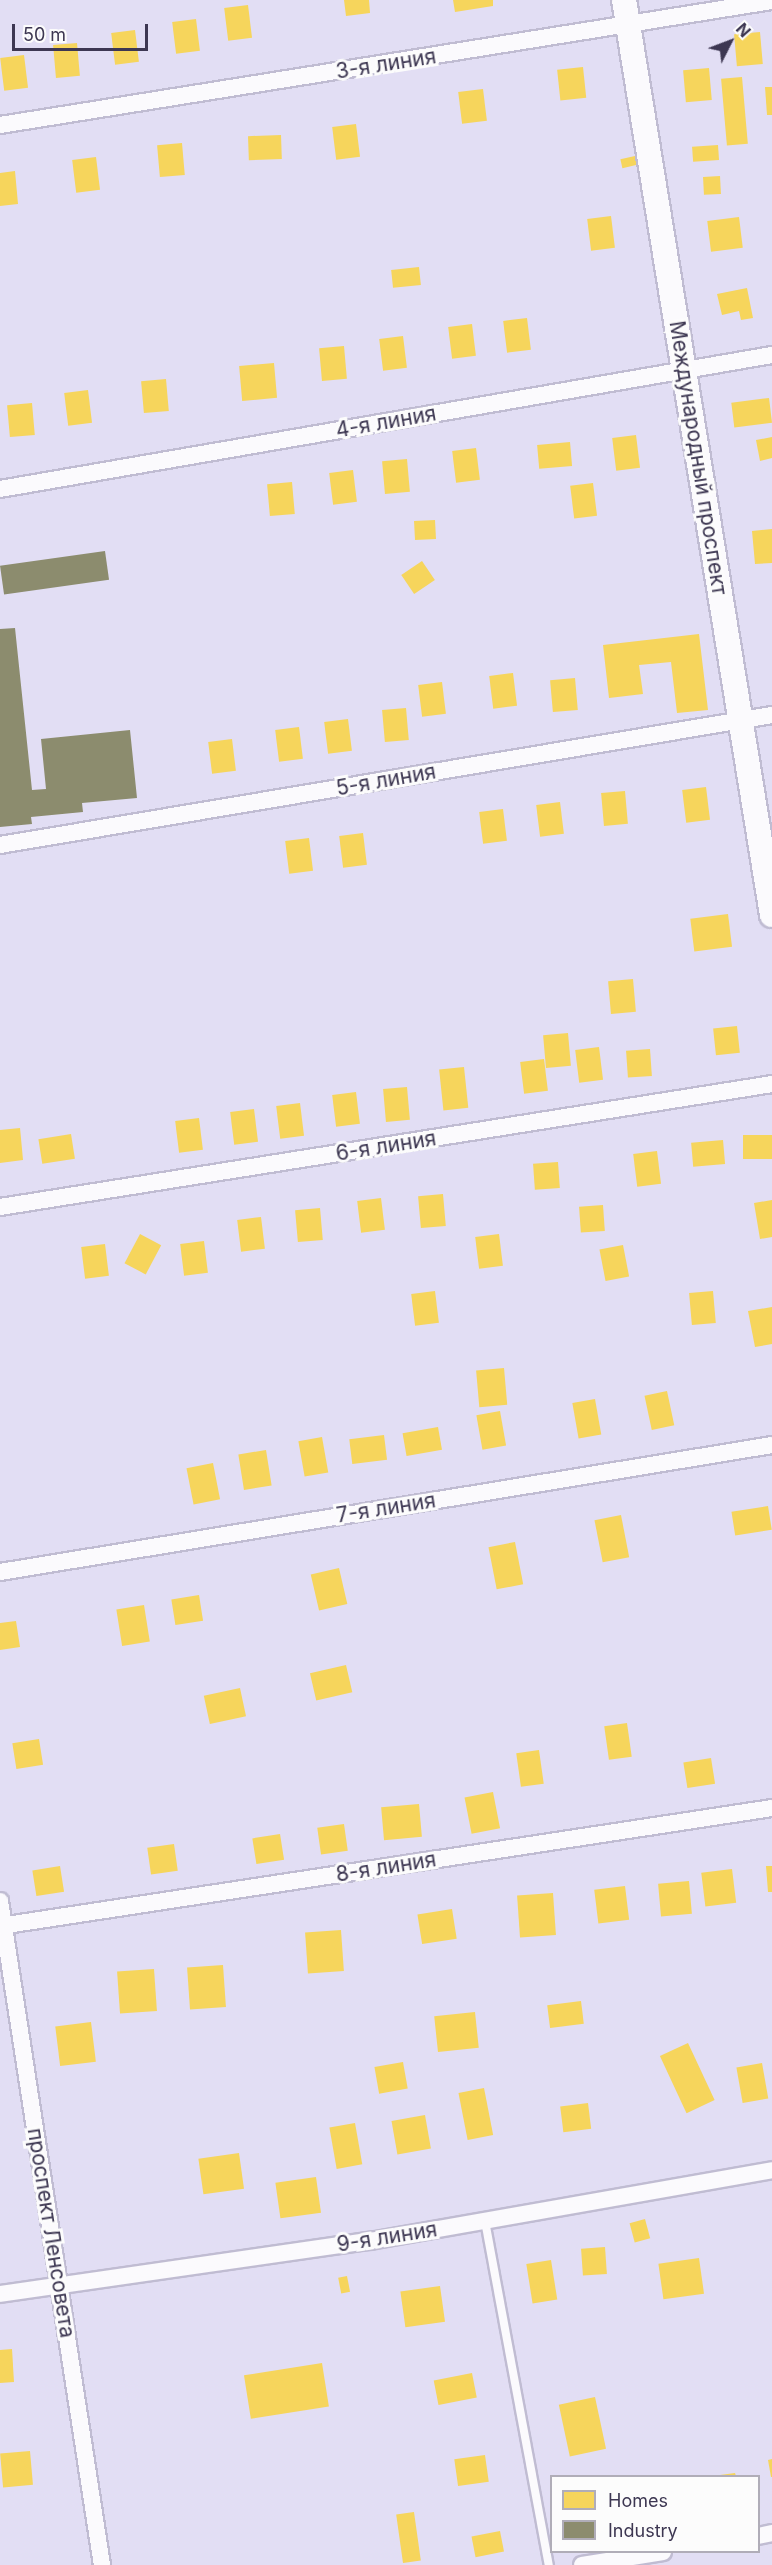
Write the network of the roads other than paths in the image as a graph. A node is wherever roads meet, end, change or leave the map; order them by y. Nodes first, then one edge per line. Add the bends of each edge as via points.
1 (624, 0) edge
2 (772, 1) edge
3 (628, 26) junction
4 (0, 125) edge
5 (772, 355) edge
6 (684, 370) junction
7 (0, 489) edge
8 (772, 715) edge
9 (741, 720) junction
10 (0, 845) edge
11 (772, 915) edge
12 (772, 1084) edge
13 (0, 1208) edge
14 (772, 1445) edge
15 (0, 1572) edge
16 (772, 1808) edge
17 (0, 1901) edge
18 (2, 1926) edge
19 (772, 2170) edge
20 (485, 2221) junction
21 (58, 2284) junction
22 (0, 2294) edge
23 (657, 2553) edge
24 (102, 2565) edge
25 (549, 2565) edge
26 (582, 2565) edge

1 - 3 street, Международный проспект
2 - 3 street, 3-я линия
3 - 4 street, 3-я линия
3 - 6 street, Международный проспект
5 - 6 street, 4-я линия
6 - 7 street, 4-я линия
6 - 9 street, Международный проспект
8 - 9 street, 5-я линия
9 - 10 street, 5-я линия
9 - 11 street, Международный проспект
12 - 13 street, 6-я линия
14 - 15 street, 7-я линия
16 - 18 street, 8-я линия
17 - 18 street, проспект Ленсовета
18 - 21 street, проспект Ленсовета
19 - 20 street, 9-я линия
20 - 21 street, 9-я линия via 370,2241
20 - 25 lane
21 - 22 street, 9-я линия
21 - 24 street, проспект Ленсовета
23 - 26 street

